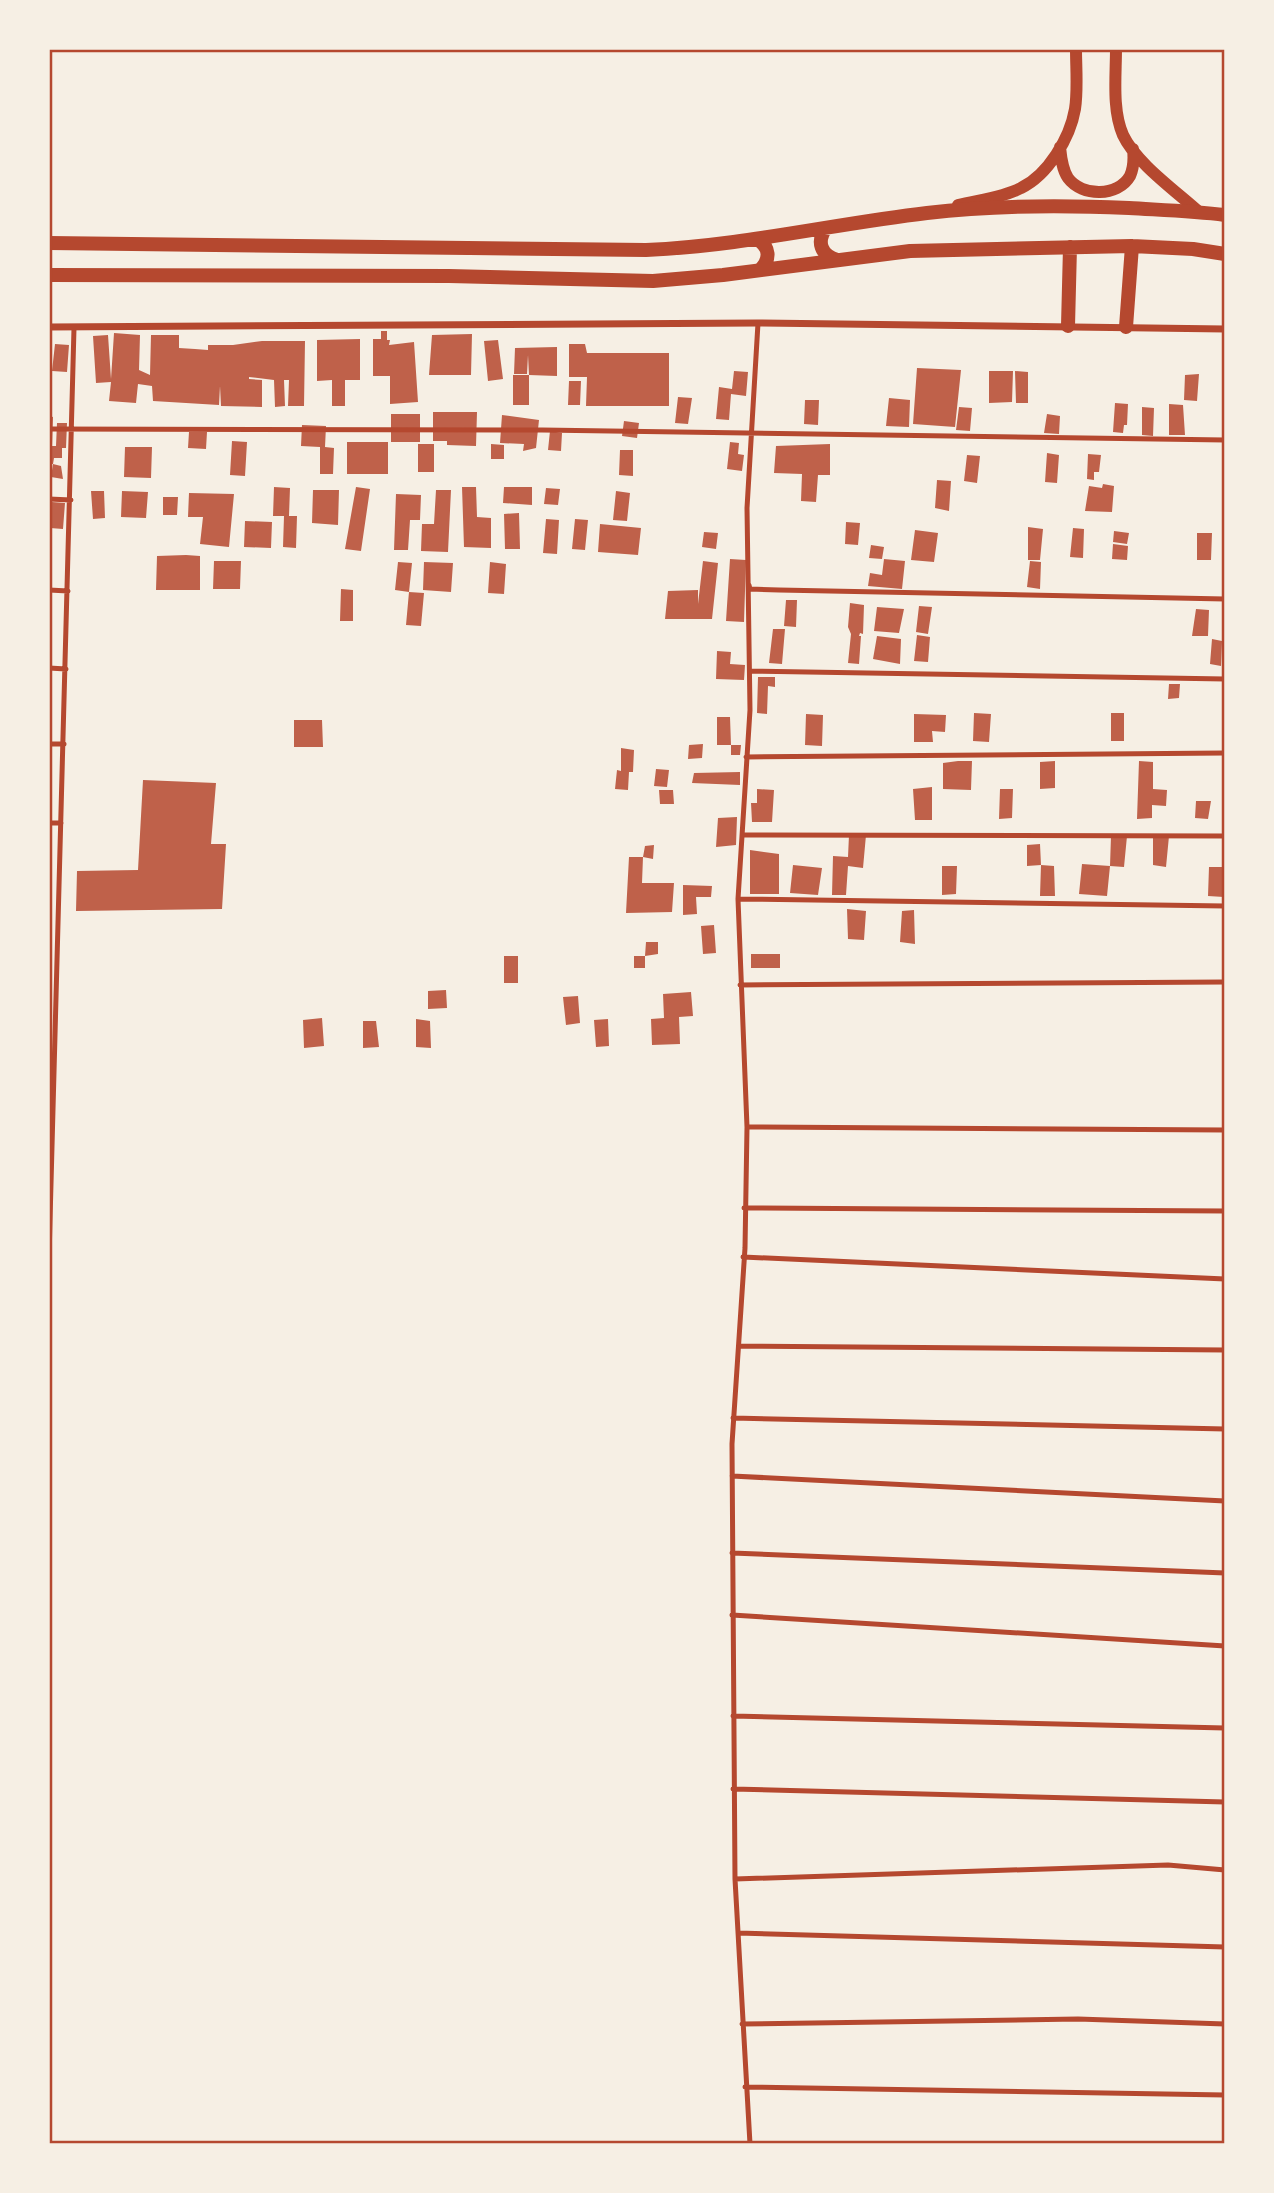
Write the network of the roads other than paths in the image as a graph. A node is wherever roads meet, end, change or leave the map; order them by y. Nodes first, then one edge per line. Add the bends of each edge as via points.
1 (1076, 49) edge
2 (1116, 49) edge
3 (1060, 146) junction
4 (1133, 148) junction
5 (1199, 212) junction
6 (927, 213) junction
7 (1225, 215) edge
8 (826, 228) junction
9 (757, 239) junction
10 (49, 243) edge
11 (1132, 246) junction
12 (1070, 247) junction
13 (1225, 254) edge
14 (837, 260) junction
15 (760, 270) junction
16 (49, 275) edge
17 (758, 323) junction
18 (1068, 326) junction
19 (49, 327) edge
20 (1126, 327) junction
21 (74, 328) junction
22 (1225, 329) edge
23 (49, 429) edge
24 (70, 430) junction
25 (749, 433) junction
26 (1225, 440) edge
27 (49, 499) edge
28 (71, 500) junction
29 (747, 570) junction
30 (49, 590) edge
31 (68, 591) junction
32 (1225, 599) edge
33 (49, 668) edge
34 (66, 669) junction
35 (750, 671) junction
36 (1225, 679) edge
37 (49, 744) edge
38 (64, 744) junction
39 (1225, 753) edge
40 (746, 757) junction
41 (49, 823) edge
42 (61, 823) junction
43 (742, 835) junction
44 (1225, 836) edge
45 (738, 899) junction
46 (1225, 906) edge
47 (1225, 982) edge
48 (49, 983) edge
49 (57, 983) junction
50 (740, 985) junction
51 (52, 1057) edge
52 (747, 1127) junction
53 (1225, 1130) edge
54 (51, 1135) edge
55 (50, 1208) edge
56 (744, 1208) junction
57 (1225, 1211) edge
58 (743, 1257) junction
59 (49, 1258) edge
60 (1225, 1279) edge
61 (739, 1346) junction
62 (1225, 1350) edge
63 (733, 1418) junction
64 (1225, 1429) edge
65 (732, 1476) junction
66 (1225, 1501) edge
67 (732, 1553) junction
68 (1225, 1573) edge
69 (732, 1615) junction
70 (1225, 1646) edge
71 (733, 1716) junction
72 (1225, 1728) edge
73 (733, 1789) junction
74 (1225, 1802) edge
75 (1225, 1870) edge
76 (734, 1879) junction
77 (738, 1933) junction
78 (1225, 1947) edge
79 (742, 2024) junction
80 (1225, 2024) edge
81 (745, 2087) junction
82 (1225, 2095) edge
83 (750, 2144) edge

1 - 3 street via 1075,109
2 - 4 street via 1116,104 1124,135
3 - 4 street via 1061,161 1076,186 1101,192 1117,189 1130,175
3 - 6 street via 1041,173 1021,188
4 - 5 street via 1150,170
5 - 6 main road via 1083,206
5 - 7 main road
6 - 8 main road
8 - 9 main road
8 - 14 main road via 820,243 823,251
9 - 10 main road via 646,250
9 - 15 main road via 764,243 769,257
11 - 12 main road
11 - 13 main road
11 - 20 main road
12 - 14 main road via 910,251
12 - 18 main road
14 - 15 main road
15 - 16 main road via 653,281
17 - 18 street
17 - 21 street
17 - 25 lane
18 - 20 street
19 - 21 street
20 - 22 street
21 - 24 lane
23 - 24 lane
24 - 25 lane
24 - 28 lane
25 - 26 lane
25 - 29 lane
27 - 28 lane
28 - 31 lane
29 - 32 lane via 750,589
29 - 35 lane
30 - 31 lane
31 - 34 lane
33 - 34 lane
34 - 38 lane
35 - 36 lane
35 - 40 lane
37 - 38 lane
38 - 42 lane
39 - 40 lane
40 - 43 lane
41 - 42 lane
42 - 49 lane
43 - 44 lane
43 - 45 lane
45 - 46 lane
45 - 50 lane
47 - 50 lane
48 - 49 lane
49 - 51 lane
50 - 52 lane
51 - 54 lane
52 - 53 lane
52 - 56 lane
54 - 55 lane
55 - 59 lane
56 - 57 lane
56 - 58 lane
58 - 60 lane
58 - 61 lane
61 - 62 lane
61 - 63 lane
63 - 64 lane
63 - 65 lane
65 - 66 lane
65 - 67 lane
67 - 68 lane
67 - 69 lane
69 - 70 lane
69 - 71 lane
71 - 72 lane
71 - 73 lane
73 - 74 lane
73 - 76 lane
75 - 76 lane via 1168,1866
76 - 77 lane
77 - 78 lane
77 - 79 lane
79 - 80 lane via 1078,2019
79 - 81 lane
81 - 82 lane
81 - 83 lane

